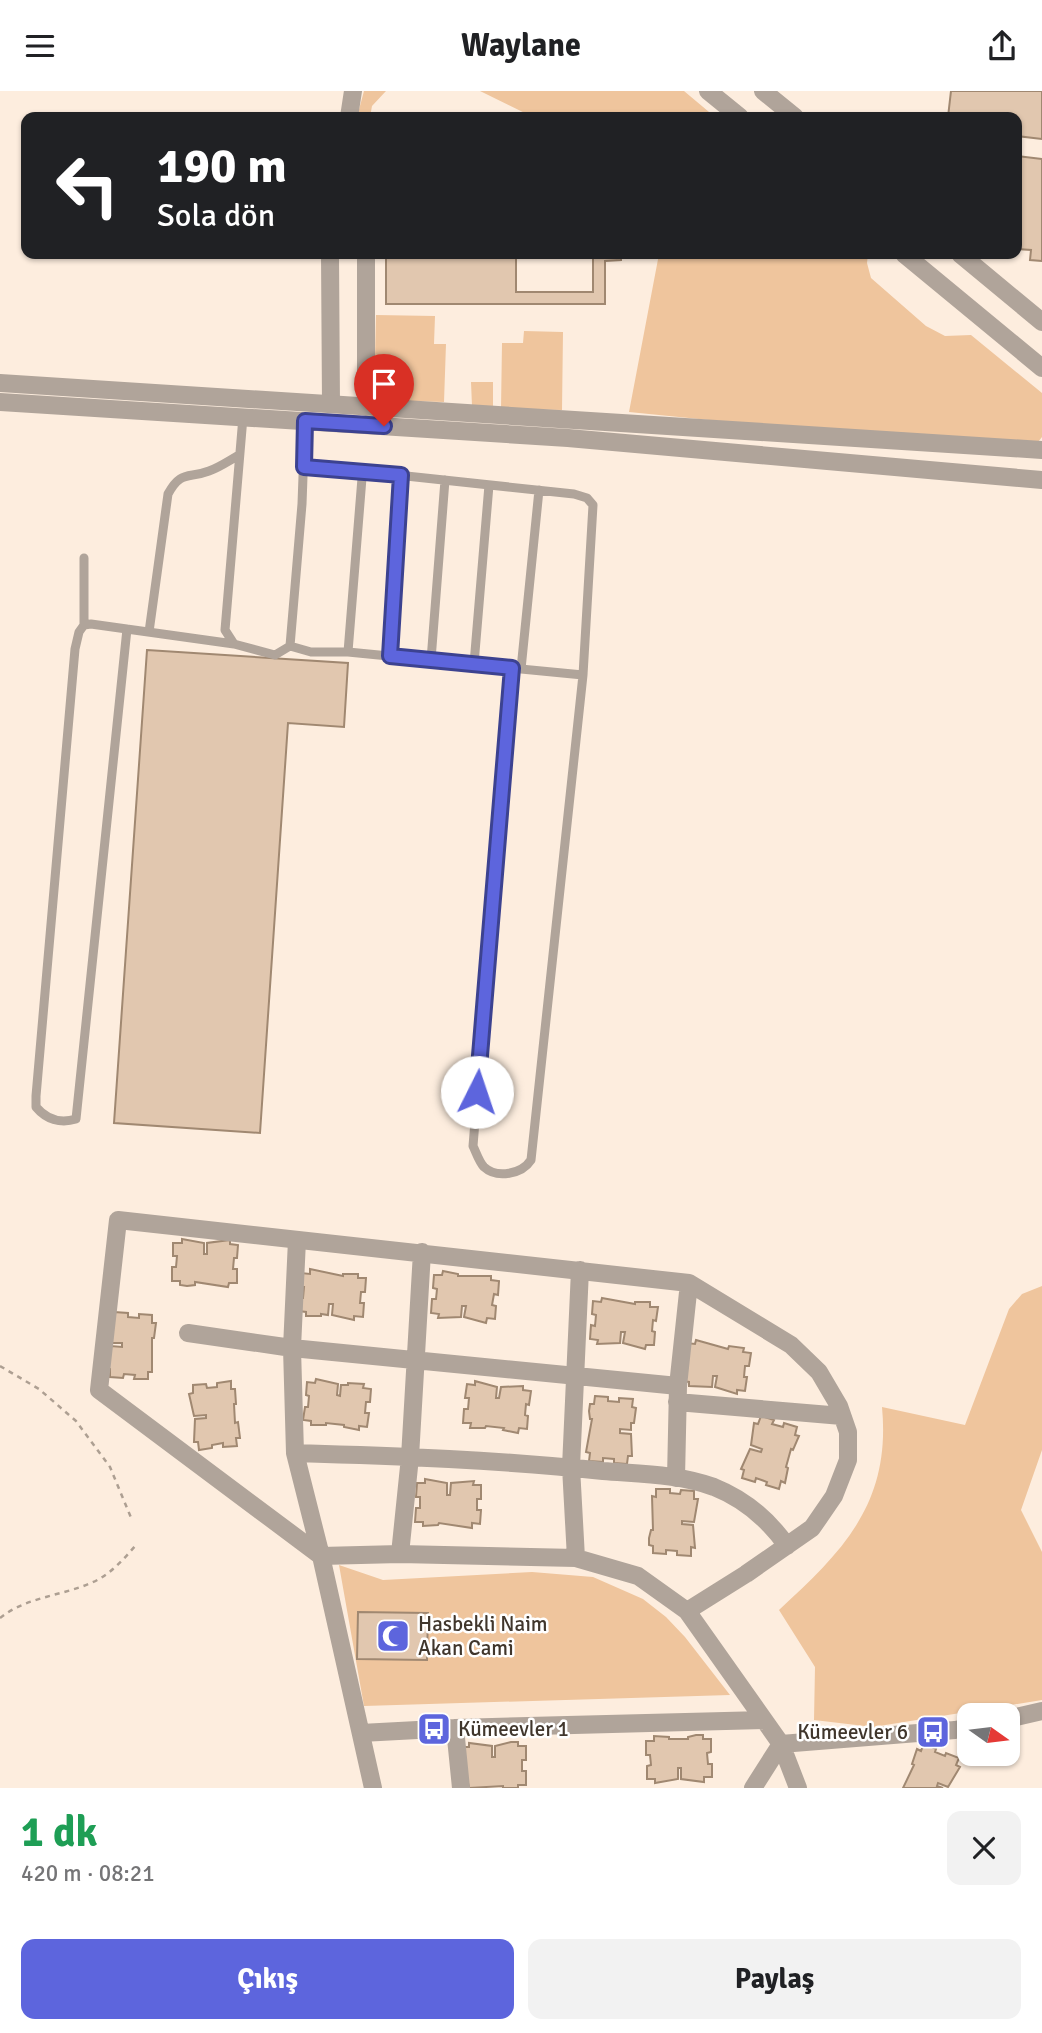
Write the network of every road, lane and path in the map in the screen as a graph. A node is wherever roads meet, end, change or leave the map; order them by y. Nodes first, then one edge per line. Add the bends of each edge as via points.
1 (353, 91) edge
2 (708, 91) edge
3 (763, 91) edge
4 (350, 112) edge
5 (734, 112) edge
6 (789, 112) edge
7 (330, 259) edge
8 (366, 259) edge
9 (910, 259) edge
10 (966, 259) edge
11 (1042, 321) edge
12 (1042, 368) edge
13 (0, 383) edge
14 (0, 402) edge
15 (331, 404) junction
16 (366, 407) junction
17 (243, 417) junction
18 (305, 421) junction
19 (1042, 450) edge
20 (239, 455) junction
21 (304, 467) junction
22 (369, 472) junction
23 (401, 475) junction
24 (445, 480) junction
25 (1042, 480) edge
26 (489, 485) junction
27 (539, 490) junction
28 (84, 558) dead end
29 (84, 625) junction
30 (127, 629) junction
31 (149, 632) junction
32 (234, 644) junction
33 (290, 646) junction
34 (348, 652) junction
35 (390, 656) junction
36 (431, 660) junction
37 (474, 664) junction
38 (516, 668) junction
39 (583, 675) junction
40 (297, 1240) junction
41 (422, 1252) junction
42 (580, 1270) junction
43 (689, 1283) junction
44 (188, 1333) dead end
45 (292, 1348) junction
46 (416, 1361) junction
47 (0, 1366) edge
48 (574, 1375) junction
49 (678, 1394) junction
50 (842, 1416) junction
51 (295, 1453) junction
52 (410, 1457) junction
53 (571, 1467) junction
54 (676, 1478) junction
55 (132, 1520) dead end
56 (136, 1545) dead end
57 (787, 1546) junction
58 (400, 1554) junction
59 (321, 1556) junction
60 (576, 1558) junction
61 (687, 1611) junction
62 (0, 1618) edge
63 (1042, 1711) edge
64 (1020, 1716) edge
65 (764, 1720) junction
66 (455, 1728) junction
67 (957, 1730) edge
68 (361, 1733) junction
69 (781, 1744) junction
70 (373, 1788) edge
71 (461, 1788) edge
72 (753, 1788) edge
73 (798, 1788) edge

1 - 4 street
2 - 5 street
3 - 6 street
7 - 15 street
8 - 16 street
9 - 12 street
10 - 11 street
13 - 15 street
14 - 17 street
15 - 16 street
16 - 19 street
17 - 18 street
17 - 20 lane
18 - 21 lane
18 - 25 street via 568,438
20 - 31 lane via 209,471 175,481 168,493
20 - 32 lane via 225,630
21 - 22 lane
21 - 33 lane
22 - 23 lane
22 - 34 lane via 362,478
23 - 24 lane
23 - 35 lane
24 - 26 lane
24 - 36 lane
26 - 27 lane
26 - 37 lane
27 - 38 lane
27 - 39 lane via 574,494 593,505
28 - 29 lane
29 - 30 lane
29 - 30 lane via 75,649 36,1096 41,1113 65,1123 76,1119
30 - 31 lane
31 - 32 lane
32 - 33 lane via 275,655
33 - 34 lane via 311,652
34 - 35 lane
35 - 36 lane
36 - 37 lane
37 - 38 lane
38 - 39 lane
38 - 39 lane via 473,1146 483,1166 501,1173 516,1172 531,1160
40 - 41 street
40 - 45 street
40 - 59 street via 118,1220 99,1390
41 - 42 street
41 - 46 street
42 - 43 street
42 - 48 street
43 - 49 street
43 - 50 street via 791,1345 819,1372
44 - 45 street
45 - 46 street
45 - 51 street
46 - 48 street
46 - 52 street
47 - 55 path via 39,1389 76,1421 110,1467
48 - 49 street
48 - 53 street
49 - 50 street
49 - 54 street
50 - 57 street via 848,1432 848,1460 834,1496 812,1528
51 - 52 street
51 - 59 street
52 - 53 street
52 - 58 street
53 - 54 street
53 - 60 street
54 - 57 street via 713,1486 746,1504
56 - 62 path via 117,1567 93,1583 29,1602
57 - 61 street
58 - 59 street
58 - 60 street
59 - 68 street
60 - 61 street via 638,1576
61 - 65 street
63 - 64 street
65 - 66 street
65 - 69 street
66 - 68 street
66 - 71 street
67 - 69 street
68 - 70 street
69 - 72 street
69 - 73 street

